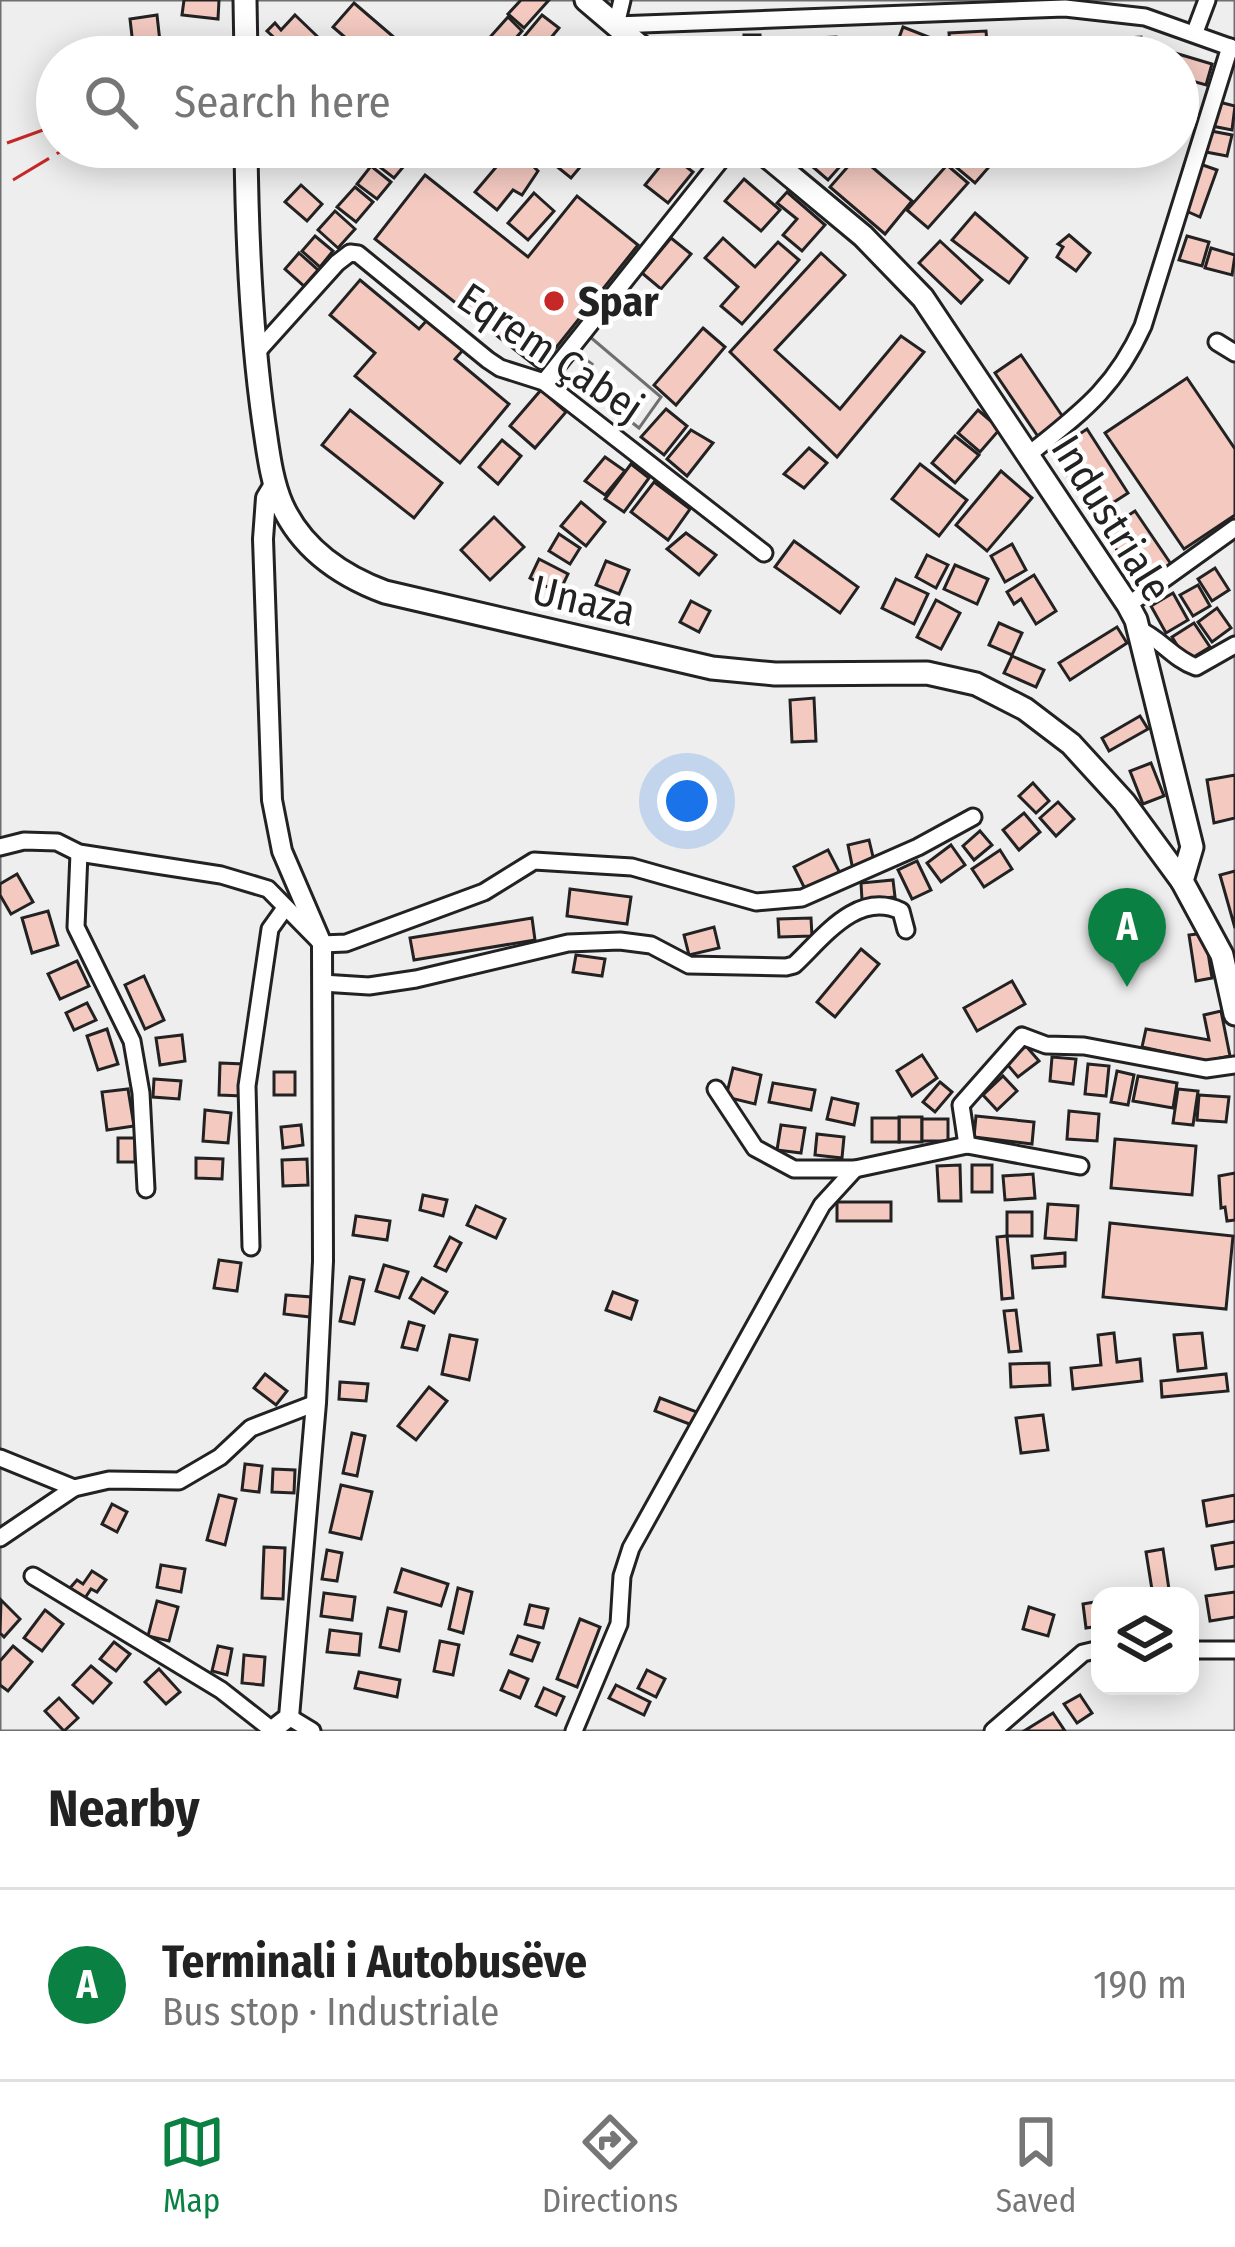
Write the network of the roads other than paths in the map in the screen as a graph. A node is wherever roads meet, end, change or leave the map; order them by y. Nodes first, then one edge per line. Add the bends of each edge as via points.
1 (586, 0) edge
2 (622, 0) edge
3 (1207, 0) edge
4 (252, 5) edge
5 (616, 25) junction
6 (1195, 32) junction
7 (248, 36) edge
8 (629, 36) edge
9 (1233, 48) edge
10 (1199, 153) edge
11 (247, 168) edge
12 (714, 168) edge
13 (781, 168) edge
14 (1194, 168) edge
15 (1217, 342) dead end
16 (1235, 352) edge
17 (256, 353) junction
18 (544, 382) junction
19 (1027, 456) junction
20 (275, 483) junction
21 (1235, 528) edge
22 (764, 553) dead end
23 (1128, 605) junction
24 (1138, 629) junction
25 (1235, 645) edge
26 (973, 817) dead end
27 (0, 847) edge
28 (79, 853) junction
29 (1182, 881) junction
30 (285, 908) junction
31 (906, 930) dead end
32 (322, 944) junction
33 (322, 983) junction
34 (1235, 1014) edge
35 (1235, 1065) edge
36 (716, 1089) dead end
37 (967, 1145) junction
38 (1080, 1166) dead end
39 (855, 1169) junction
40 (146, 1189) dead end
41 (251, 1247) dead end
42 (316, 1403) junction
43 (0, 1458) edge
44 (74, 1488) junction
45 (0, 1538) edge
46 (33, 1576) dead end
47 (1199, 1650) edge
48 (1235, 1650) edge
49 (1091, 1651) edge
50 (289, 1717) junction
51 (272, 1731) edge
52 (312, 1731) edge
53 (574, 1731) edge
54 (993, 1731) edge

1 - 5 main road
2 - 5 street
3 - 6 street
4 - 7 main road
5 - 6 street via 1065,8 1120,12
5 - 8 main road
6 - 9 street
9 - 10 street
11 - 17 main road, Unaza
12 - 18 street
13 - 19 main road, Industriale via 910,283
14 - 19 street via 1130,354 1103,392
15 - 16 street
17 - 18 street, Eqrem Çabej via 350,253 500,368
17 - 20 main road, Unaza
18 - 22 street, Eqrem Çabej
19 - 23 main road, Industriale
20 - 29 main road, Unaza via 312,549 357,581 414,600 712,668 927,673 976,684 1071,743
20 - 32 street via 262,539 272,800 282,851
21 - 23 street
23 - 24 main road, Industriale
24 - 25 street via 1196,667
24 - 29 main road, Industriale via 1192,847
26 - 32 street via 802,898 756,902 632,867 534,860 484,892 346,944
27 - 28 street via 56,842
28 - 30 street via 221,875 268,889
28 - 40 street via 76,927 132,1041
29 - 34 main road via 1222,955
30 - 32 street
30 - 41 street via 270,929 248,1086
31 - 33 street via 901,910 876,905 851,913 786,967 689,965 651,945 585,942 416,980
32 - 33 street
33 - 42 street
35 - 37 street via 1206,1070 1022,1036 962,1105
36 - 39 street via 772,1160 794,1169
37 - 38 street
37 - 39 street
39 - 53 street via 822,1205 645,1520 622,1576 619,1624
42 - 44 street via 251,1427 179,1481
42 - 50 street
43 - 44 street
44 - 45 street
46 - 51 street via 221,1690
47 - 48 street
49 - 54 street
50 - 51 street
50 - 52 street

